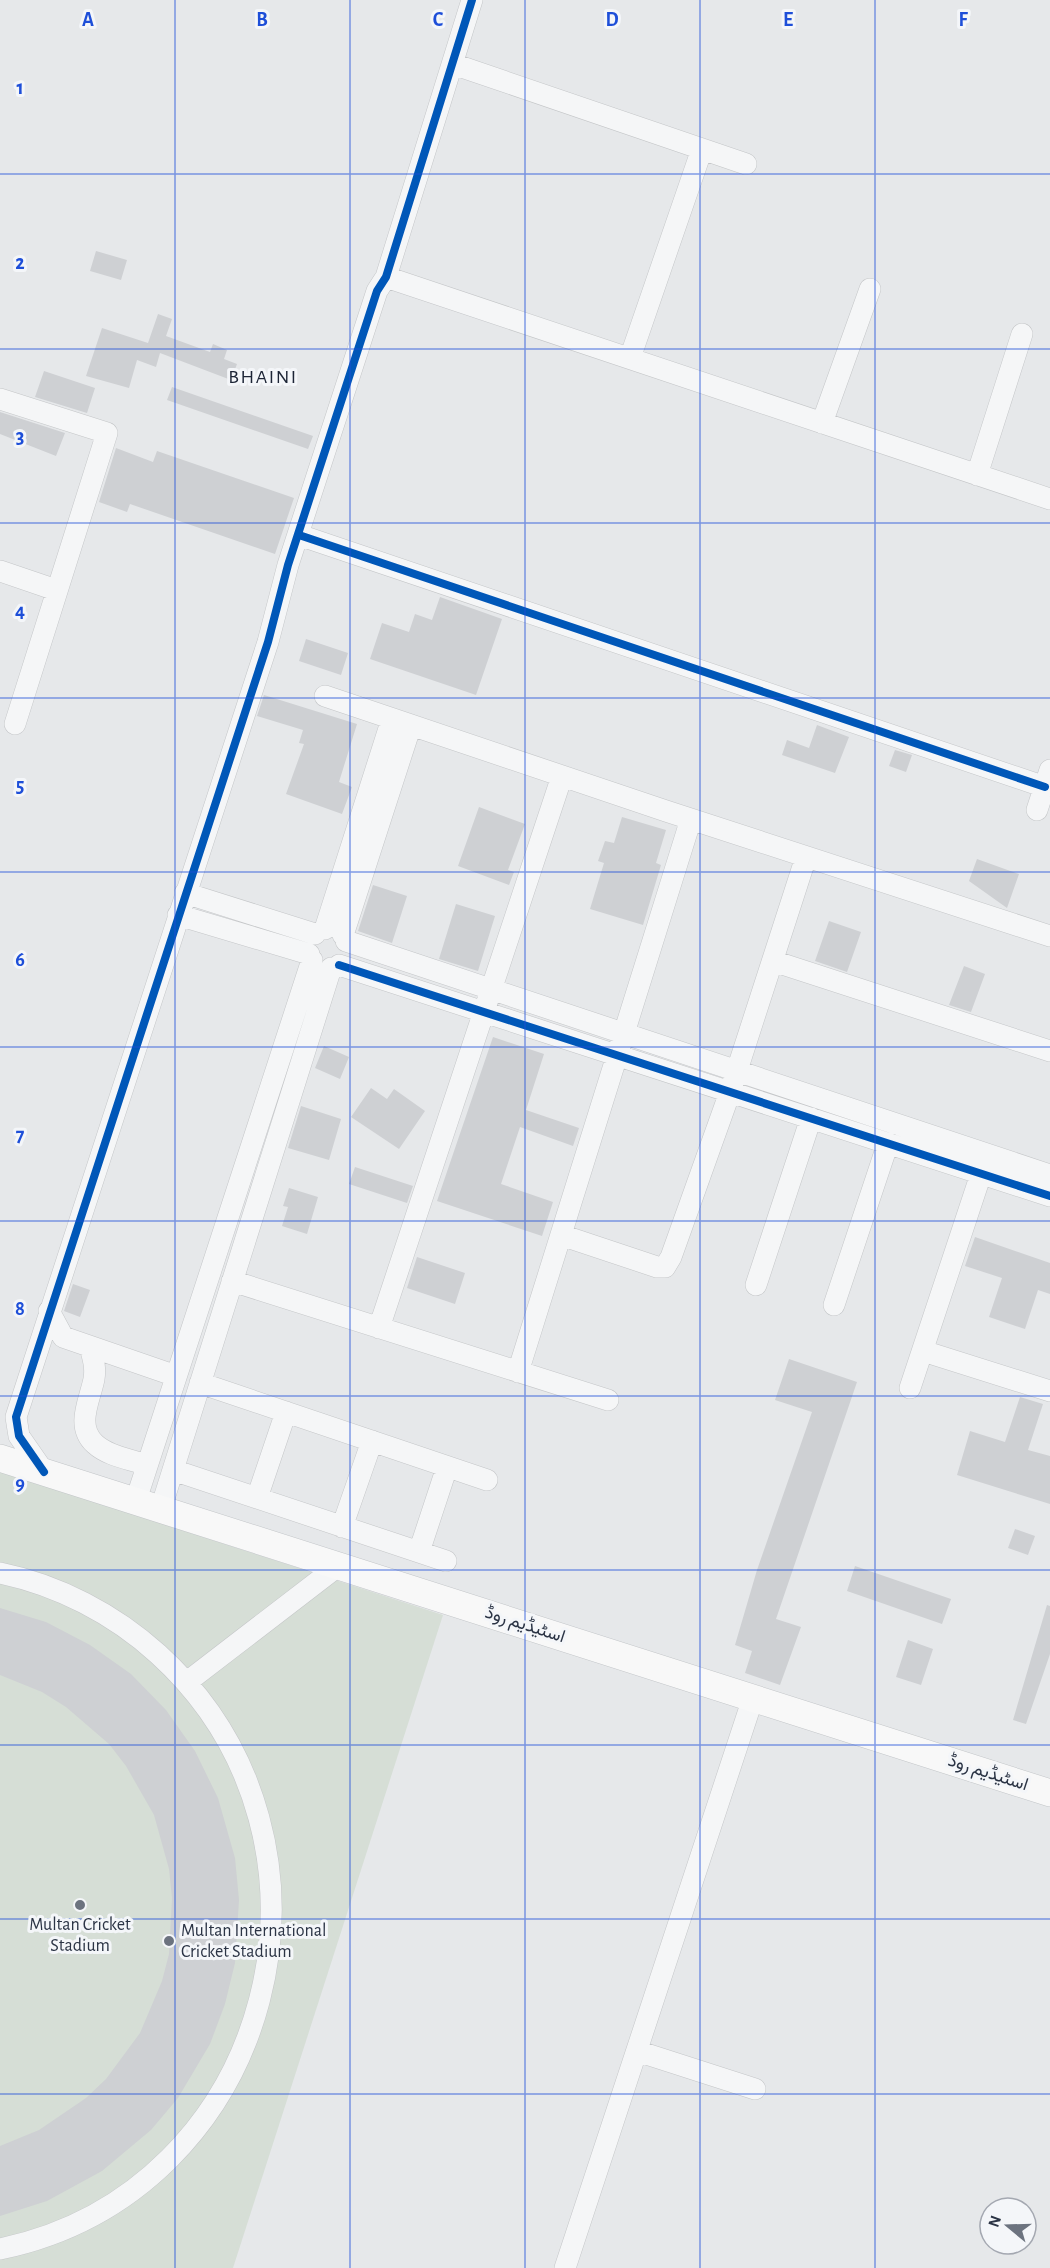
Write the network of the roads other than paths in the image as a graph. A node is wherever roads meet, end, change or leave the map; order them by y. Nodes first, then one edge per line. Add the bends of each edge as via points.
1 (472, 0) edge
2 (453, 64) junction
3 (702, 149) junction
4 (746, 164) dead end
5 (386, 277) junction
6 (870, 289) dead end
7 (1022, 334) dead end
8 (630, 358) junction
9 (0, 399) edge
10 (822, 423) junction
11 (977, 475) junction
12 (1050, 499) edge
13 (299, 535) junction
14 (0, 572) edge
15 (56, 590) junction
16 (325, 696) dead end
17 (402, 722) junction
18 (15, 724) dead end
19 (562, 776) junction
20 (1047, 779) edge
21 (1037, 810) dead end
22 (691, 819) junction
23 (806, 857) junction
24 (185, 893) junction
25 (178, 915) junction
26 (1050, 936) edge
27 (327, 948) junction
28 (772, 961) junction
29 (490, 988) junction
30 (484, 1012) junction
31 (623, 1033) junction
32 (1050, 1051) edge
33 (617, 1055) junction
34 (736, 1071) junction
35 (730, 1092) junction
36 (811, 1118) junction
37 (888, 1143) junction
38 (981, 1174) junction
39 (1050, 1174) edge
40 (1050, 1196) edge
41 (561, 1235) junction
42 (232, 1281) junction
43 (756, 1285) dead end
44 (834, 1305) dead end
45 (49, 1311) junction
46 (379, 1328) junction
47 (90, 1347) junction
48 (923, 1351) junction
49 (518, 1372) junction
50 (176, 1376) junction
51 (200, 1383) junction
52 (910, 1388) dead end
53 (1050, 1391) edge
54 (608, 1400) dead end
55 (285, 1412) junction
56 (372, 1441) junction
57 (0, 1458) edge
58 (146, 1465) junction
59 (447, 1467) junction
60 (173, 1470) junction
61 (44, 1472) junction
62 (487, 1480) dead end
63 (257, 1498) junction
64 (148, 1504) junction
65 (342, 1527) junction
66 (418, 1552) junction
67 (446, 1561) dead end
68 (338, 1566) junction
69 (0, 1574) edge
70 (187, 1682) junction
71 (753, 1698) junction
72 (1050, 1793) edge
73 (637, 2051) junction
74 (755, 2089) dead end
75 (0, 2250) edge
76 (565, 2268) edge

1 - 2 street
2 - 3 street
2 - 5 street
3 - 4 street
3 - 8 street
5 - 8 street
5 - 13 street via 377,291
6 - 10 street
7 - 11 street
8 - 10 street
9 - 15 street via 107,433
10 - 11 street
11 - 12 street
13 - 20 street
13 - 24 street
14 - 15 street
15 - 18 street
16 - 17 street
17 - 19 street
17 - 27 street
19 - 22 street
19 - 29 street
20 - 21 street
22 - 23 street
22 - 31 street
23 - 26 street
23 - 28 street
24 - 25 street
24 - 27 street
25 - 27 street
25 - 45 street
27 - 29 street
27 - 30 street
27 - 42 street
27 - 50 street
28 - 32 street
28 - 34 street
29 - 30 street
29 - 31 street
30 - 33 street
30 - 46 street
31 - 33 street
31 - 34 street
33 - 35 street
33 - 41 street
34 - 35 street
34 - 39 street
35 - 36 street
35 - 41 street via 671,1257 664,1267
36 - 37 street
36 - 43 street
37 - 38 street
37 - 44 street
38 - 40 street
38 - 48 street
41 - 49 street
42 - 46 street
42 - 51 street
45 - 47 street via 63,1337
45 - 61 street via 16,1417 19,1436
46 - 49 street
47 - 50 street
47 - 58 street via 95,1362 84,1414 87,1433 109,1452
48 - 52 street
48 - 53 street
49 - 54 street
50 - 58 street
51 - 55 street
51 - 60 street
55 - 56 street
55 - 63 street
56 - 59 street
56 - 65 street
57 - 61 main road, اسٹیڈیم روڈ
58 - 64 street
59 - 62 street
59 - 66 street
60 - 63 street
60 - 64 street
61 - 64 main road, اسٹیڈیم روڈ
63 - 65 street
64 - 68 main road, اسٹیڈیم روڈ
65 - 66 street
66 - 67 street
68 - 70 street
68 - 71 main road, اسٹیڈیم روڈ
69 - 70 street via 58,1591 106,1615 149,1645
70 - 75 street via 238,1761 256,1805 269,1860 271,1945 253,2028 229,2079 198,2127 159,2168 90,2217
71 - 72 main road, اسٹیڈیم روڈ
71 - 73 street
73 - 74 street
73 - 76 street

